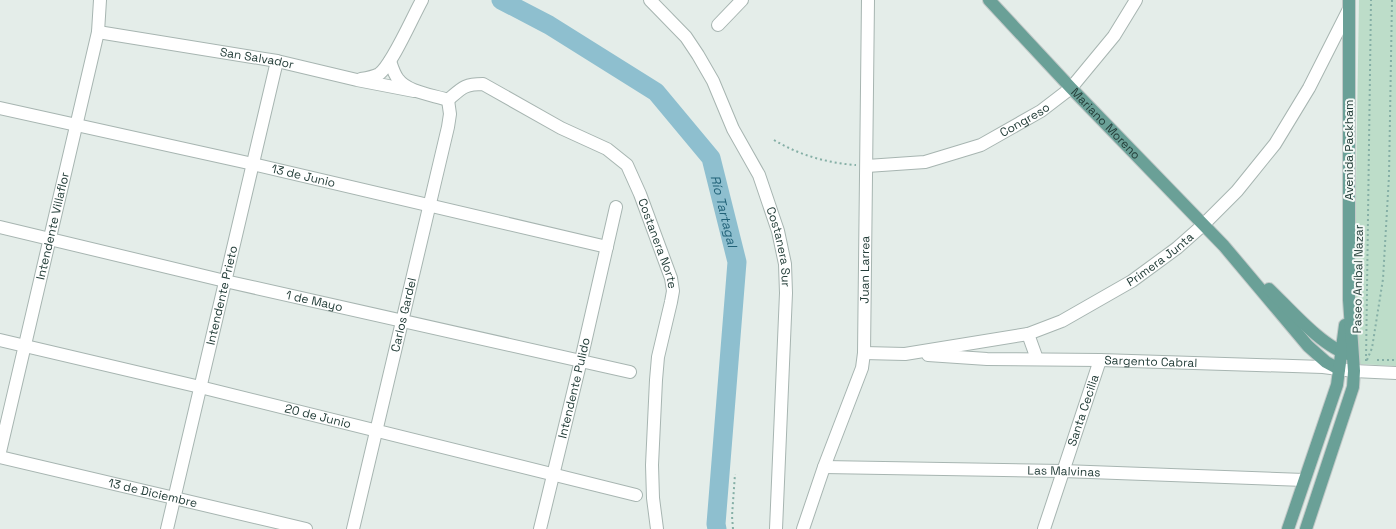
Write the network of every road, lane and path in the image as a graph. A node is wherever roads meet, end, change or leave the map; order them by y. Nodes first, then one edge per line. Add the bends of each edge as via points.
1 (100, 0) edge
2 (422, 0) edge
3 (650, 0) edge
4 (742, 0) edge
5 (868, 0) edge
6 (989, 0) edge
7 (1136, 0) edge
8 (1371, 0) edge
9 (1392, 0) edge
10 (1349, 4) edge
11 (718, 25) dead end
12 (98, 32) junction
13 (277, 61) junction
14 (390, 61) junction
15 (357, 80) junction
16 (1071, 88) junction
17 (414, 91) junction
18 (448, 100) junction
19 (0, 108) edge
20 (76, 125) junction
21 (774, 140) dead end
22 (252, 164) junction
23 (867, 166) junction
24 (430, 206) junction
25 (616, 207) dead end
26 (1203, 225) junction
27 (0, 226) edge
28 (50, 239) junction
29 (1224, 246) junction
30 (607, 248) junction
31 (225, 281) junction
32 (402, 321) junction
33 (1028, 334) junction
34 (0, 340) edge
35 (25, 346) junction
36 (864, 353) junction
37 (1347, 353) junction
38 (905, 354) junction
39 (581, 360) junction
40 (1037, 360) junction
41 (1100, 360) junction
42 (1396, 360) edge
43 (1362, 368) junction
44 (1340, 369) junction
45 (630, 372) dead end
46 (1396, 373) edge
47 (200, 386) junction
48 (376, 430) junction
49 (0, 452) edge
50 (0, 457) edge
51 (824, 467) junction
52 (1063, 470) junction
53 (554, 473) junction
54 (735, 474) dead end
55 (1304, 480) junction
56 (636, 495) dead end
57 (174, 498) junction
58 (167, 529) edge
59 (306, 529) edge
60 (353, 529) edge
61 (540, 529) edge
62 (657, 529) edge
63 (733, 529) edge
64 (776, 529) edge
65 (803, 529) edge
66 (1044, 529) edge
67 (1288, 529) edge
68 (1306, 529) edge

1 - 12 street, Intendente Villaflor
2 - 14 street
3 - 64 street, Costanera Sur via 686,37 713,81 733,129 759,174 778,231 785,264 786,293
4 - 11 street
5 - 23 street, Juan Larrea
6 - 16 main road, Mariano Moreno
7 - 16 street, Congreso via 1114,36
8 - 43 path, Paseo Aníbal Nazar
9 - 43 path via 1389,176 1383,279 1372,348
10 - 26 street, Primera Junta via 1309,88 1275,144 1237,190
10 - 37 main road, Avenida Packham
12 - 13 street, San Salvador
12 - 20 street, Intendente Villaflor
13 - 15 street, San Salvador
13 - 22 street, Intendente Prieto
14 - 15 street via 380,73 371,78
14 - 17 street via 397,79
15 - 17 street, San Salvador
16 - 23 street, Congreso via 1041,111 981,145 925,162
16 - 26 main road, Mariano Moreno
17 - 18 street, San Salvador
18 - 24 street, Carlos Gardel via 448,127
18 - 62 street, Costanera Norte via 461,88 470,84 483,84 561,128 607,149 627,165 671,278 673,291 658,357 656,380 652,465
19 - 20 street, 13 de Junio
20 - 22 street, 13 de Junio
20 - 28 street, Intendente Villaflor
21 - 23 path via 789,149 814,158
22 - 24 street, 13 de Junio
22 - 31 street, Intendente Prieto
23 - 36 street, Juan Larrea
24 - 30 street, 13 de Junio
24 - 32 street, Carlos Gardel
25 - 30 street, Intendente Pulido
26 - 29 main road, Mariano Moreno
26 - 33 street, Primera Junta via 1132,281 1062,321
27 - 28 street, 1 de Mayo
28 - 31 street, 1 de Mayo
28 - 35 street, Intendente Villaflor
29 - 37 main road, Mariano Moreno via 1321,338 1333,348
29 - 44 main road, Mariano Moreno via 1308,346 1326,362
30 - 39 street, Intendente Pulido
31 - 32 street, 1 de Mayo
31 - 47 street, Intendente Prieto
32 - 39 street, 1 de Mayo
32 - 48 street, Carlos Gardel
33 - 38 street, Primera Junta
33 - 40 street
34 - 35 street, 20 de Junio
35 - 47 street, 20 de Junio
35 - 49 street, Intendente Villaflor
36 - 38 street, Primera Junta
36 - 51 street, Juan Larrea via 862,368
37 - 43 main road, Avenida Packham
37 - 44 main road, Avenida Packham
38 - 40 street, Sargento Cabral
39 - 45 street, 1 de Mayo
39 - 53 street, Intendente Pulido
40 - 41 street, Sargento Cabral
41 - 44 street, Sargento Cabral
41 - 52 street, Santa Cecilia
42 - 43 path
43 - 44 street, Sargento Cabral
43 - 46 street, Sargento Cabral
43 - 68 main road, Avenida Packham via 1353,386
44 - 55 main road, Avenida Packham via 1337,385
47 - 48 street, 20 de Junio
47 - 57 street, Intendente Prieto
48 - 53 street, 20 de Junio
48 - 60 street, Carlos Gardel
50 - 57 street, 13 de Diciembre
51 - 52 street, Las Malvinas
51 - 65 street, Juan Larrea
52 - 55 street, Las Malvinas
52 - 66 street, Santa Cecilia
53 - 56 street, 20 de Junio
53 - 61 street, Intendente Pulido
54 - 63 path
55 - 67 main road, Avenida Packham
57 - 58 street, Intendente Prieto
57 - 59 street, 13 de Diciembre

